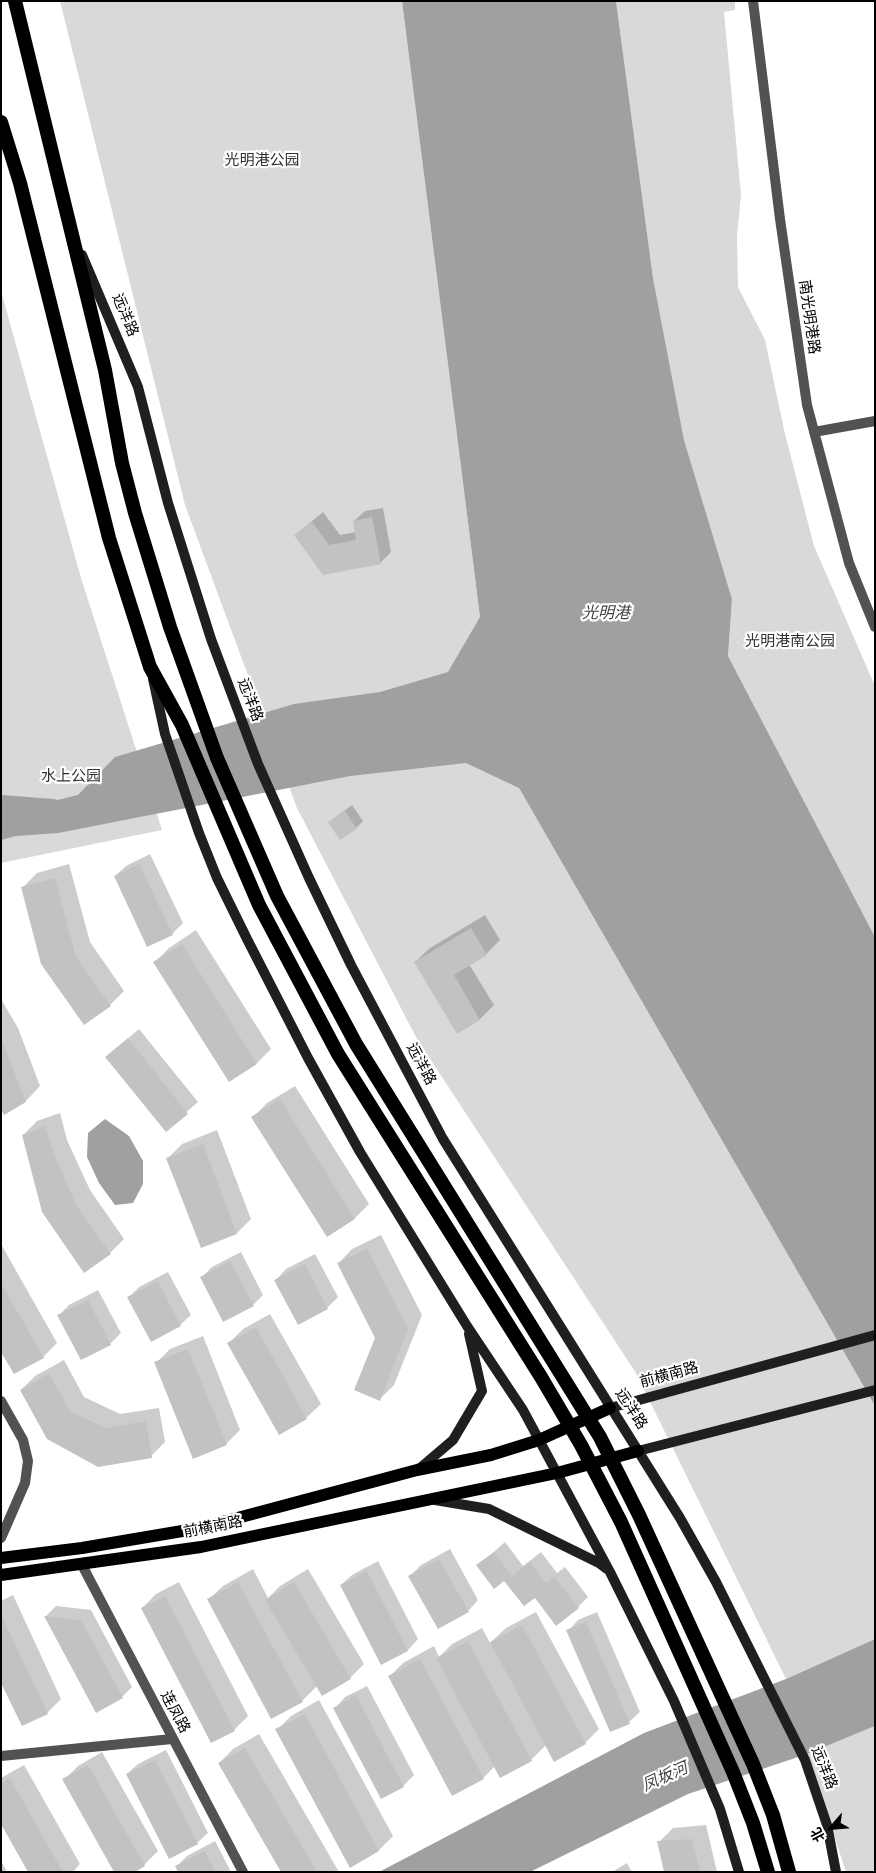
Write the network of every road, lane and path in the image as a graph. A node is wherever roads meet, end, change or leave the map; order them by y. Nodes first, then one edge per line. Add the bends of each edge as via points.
1 (15, 1) edge
2 (753, 1) edge
3 (1, 122) edge
4 (70, 227) junction
5 (875, 421) edge
6 (814, 432) junction
7 (875, 627) edge
8 (150, 668) junction
9 (467, 1326) junction
10 (875, 1335) edge
11 (875, 1390) edge
12 (1, 1401) edge
13 (610, 1408) junction
14 (539, 1440) junction
15 (638, 1451) junction
16 (418, 1470) junction
17 (557, 1473) junction
18 (429, 1499) junction
19 (1, 1538) edge
20 (1, 1558) edge
21 (82, 1565) junction
22 (610, 1572) junction
23 (1, 1575) edge
24 (172, 1739) junction
25 (1, 1756) edge
26 (789, 1869) edge
27 (243, 1872) edge
28 (738, 1872) edge
29 (768, 1872) edge
30 (836, 1872) edge

1 - 4 highway, 远洋路
2 - 6 street, 南光明港路 via 782,239
3 - 8 highway via 20,183 109,538
4 - 13 main road, 远洋路 via 138,387 188,570 237,711 276,808 351,965 418,1093 470,1184
4 - 26 highway, 远洋路 via 135,513 170,627 244,821 277,896 316,971 396,1110 600,1437 753,1764
5 - 6 street
6 - 7 street, 南光明港路 via 849,563
8 - 9 main road via 165,734 199,833 247,939 360,1152
8 - 29 highway via 182,725 259,905 338,1054 581,1445 620,1522 733,1772
9 - 14 main road
9 - 16 main road, 前横南路 via 482,1391 454,1440
10 - 13 main road, 前横南路
11 - 15 main road, 前横南路
12 - 19 street via 22,1440 28,1461 25,1483
13 - 14 main road, 前横南路
13 - 15 main road, 远洋路
14 - 16 main road, 前横南路 via 491,1455
14 - 17 main road
15 - 17 main road, 前横南路
15 - 30 main road, 远洋路 via 702,1556 805,1760 827,1825
16 - 20 main road, 前横南路 via 200,1528
17 - 18 main road, 前横南路
17 - 22 main road
18 - 21 main road, 前横南路 via 201,1547
18 - 22 main road, 前横南路 via 489,1509 599,1563
21 - 23 main road, 前横南路
21 - 24 street, 连凤路
22 - 28 main road via 674,1701 720,1809
24 - 25 street
24 - 27 street, 连凤路

